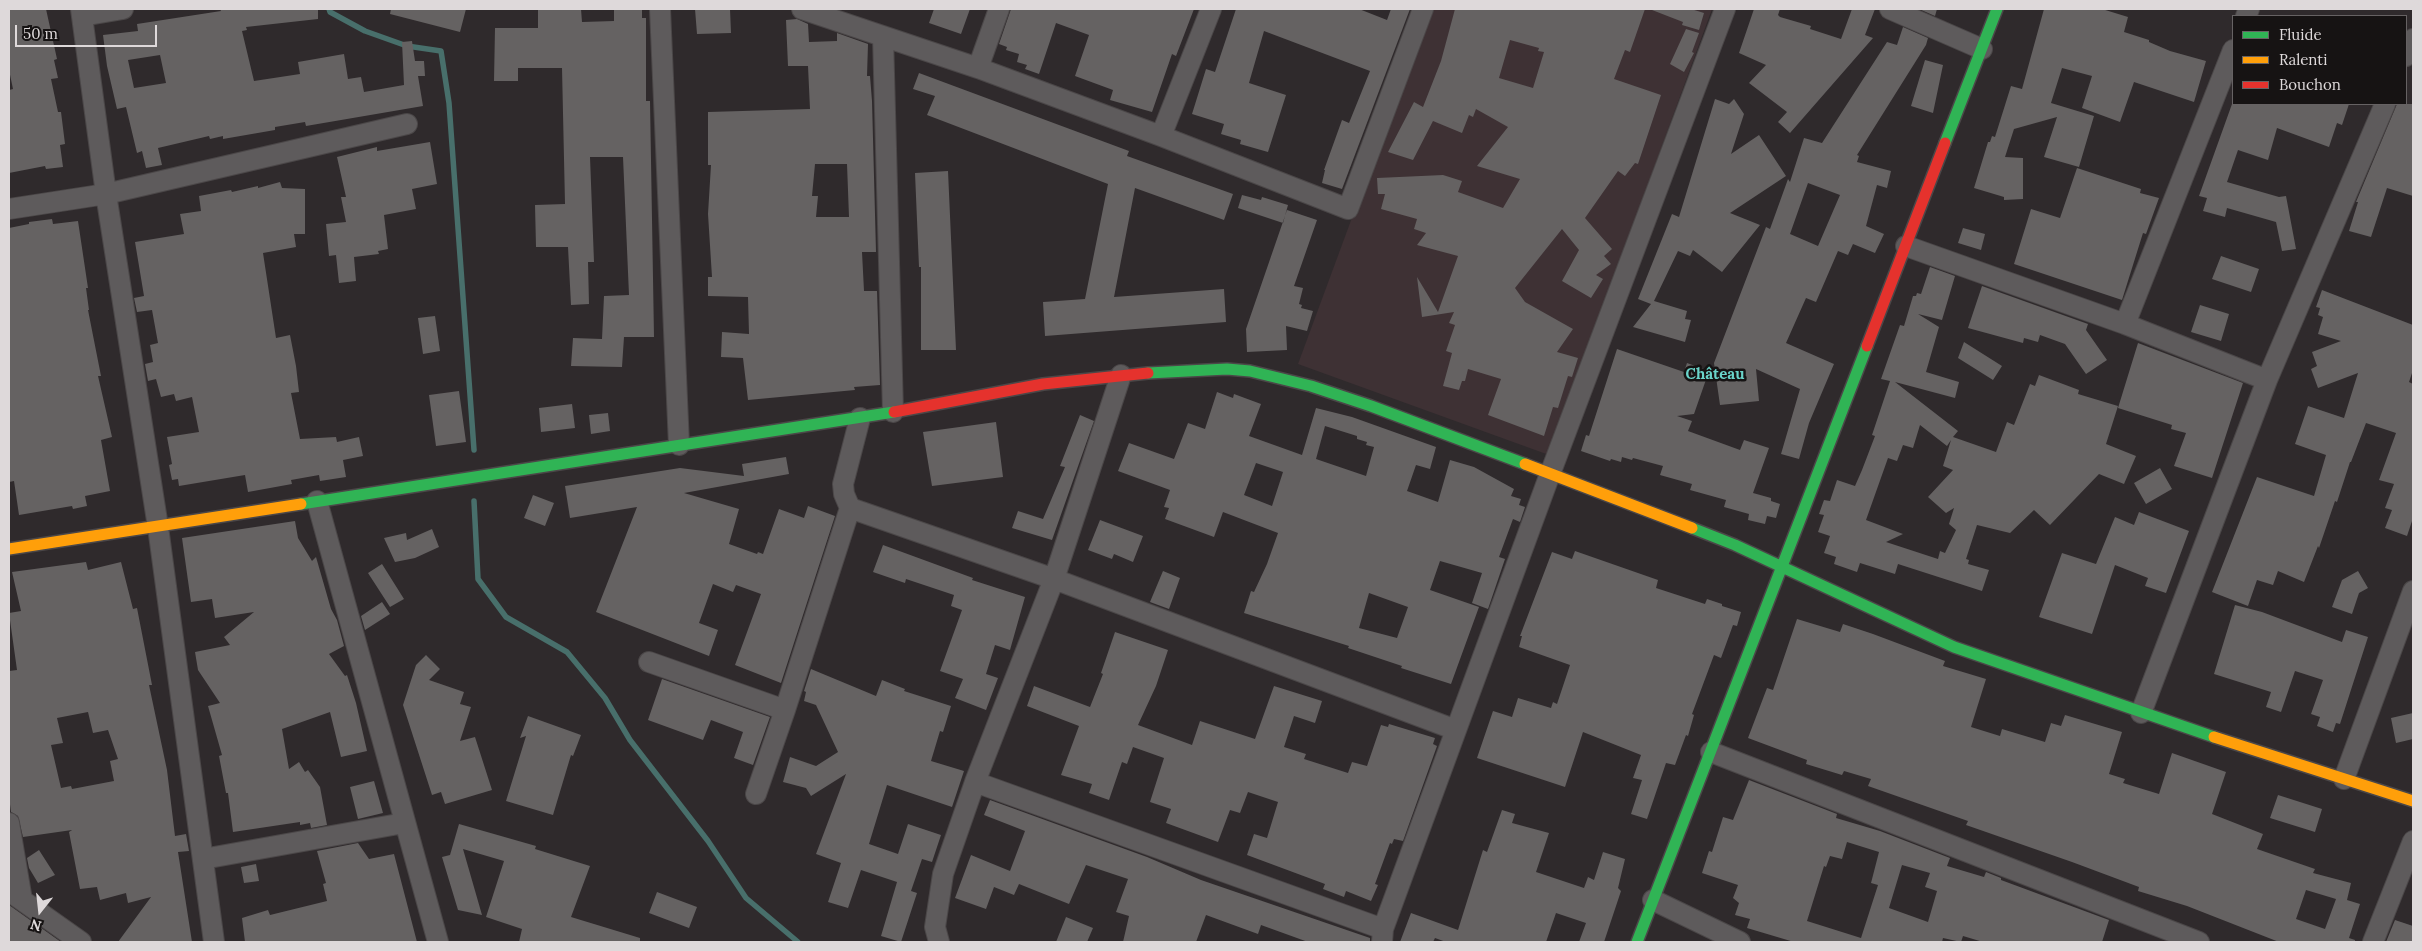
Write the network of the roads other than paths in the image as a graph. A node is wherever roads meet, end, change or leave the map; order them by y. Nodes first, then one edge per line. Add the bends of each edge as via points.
1 (122, 9) edge
2 (660, 9) edge
3 (802, 9) edge
4 (999, 9) edge
5 (1211, 9) edge
6 (1423, 9) edge
7 (1725, 9) edge
8 (1890, 9) edge
9 (1997, 9) edge
10 (81, 12) edge
11 (883, 36) junction
12 (2413, 39) edge
13 (1982, 49) junction
14 (2232, 53) edge
15 (2407, 54) edge
16 (978, 68) junction
17 (2386, 105) edge
18 (407, 124) dead end
19 (1161, 136) junction
20 (106, 194) junction
21 (9, 209) edge
22 (1906, 246) junction
23 (2125, 324) junction
24 (1121, 375) junction
25 (2267, 380) junction
26 (894, 412) junction
27 (860, 418) junction
28 (679, 445) junction
29 (1550, 474) junction
30 (317, 501) junction
31 (850, 508) junction
32 (158, 527) junction
33 (9, 549) edge
34 (1783, 568) junction
35 (1054, 579) junction
36 (2413, 591) edge
37 (649, 662) dead end
38 (786, 710) junction
39 (2141, 712) junction
40 (1456, 730) junction
41 (1711, 752) junction
42 (2344, 779) junction
43 (975, 782) junction
44 (756, 794) dead end
45 (2413, 801) edge
46 (9, 823) edge
47 (404, 823) junction
48 (2413, 841) edge
49 (203, 859) junction
50 (15, 895) edge
51 (1653, 900) junction
52 (1382, 936) edge
53 (81, 942) edge
54 (214, 942) edge
55 (438, 942) edge
56 (939, 942) edge
57 (1637, 942) edge
58 (1740, 942) edge
59 (2199, 942) edge
60 (2373, 942) edge

1 - 10 street
2 - 28 street
3 - 11 street
4 - 16 street
5 - 19 street
6 - 19 street via 1348,209
7 - 29 street
8 - 13 street
9 - 13 street
10 - 20 street
11 - 16 street
11 - 26 street
12 - 15 street
13 - 22 street
14 - 23 street
16 - 19 street
17 - 25 street
18 - 20 street
20 - 21 street
20 - 32 street
22 - 23 street
22 - 34 street
23 - 25 street
24 - 26 street via 1044,384
24 - 29 street via 1227,369 1269,375 1371,406
24 - 35 street
25 - 39 street
26 - 27 street
27 - 28 street
27 - 31 street via 843,484
28 - 30 street
29 - 34 street via 1677,522
29 - 40 street
30 - 32 street
30 - 47 street
31 - 35 street
31 - 38 street
32 - 33 street
32 - 49 street
34 - 39 street via 1954,647
34 - 41 street
35 - 40 street
35 - 43 street
36 - 42 street
37 - 38 street
38 - 44 street
39 - 42 street
40 - 52 street
41 - 51 street
41 - 59 street
42 - 45 street
43 - 52 street
43 - 56 street via 943,874 935,926
46 - 50 street
47 - 49 street
47 - 55 street
48 - 60 street
49 - 54 street
50 - 53 street
51 - 57 street
51 - 58 street

